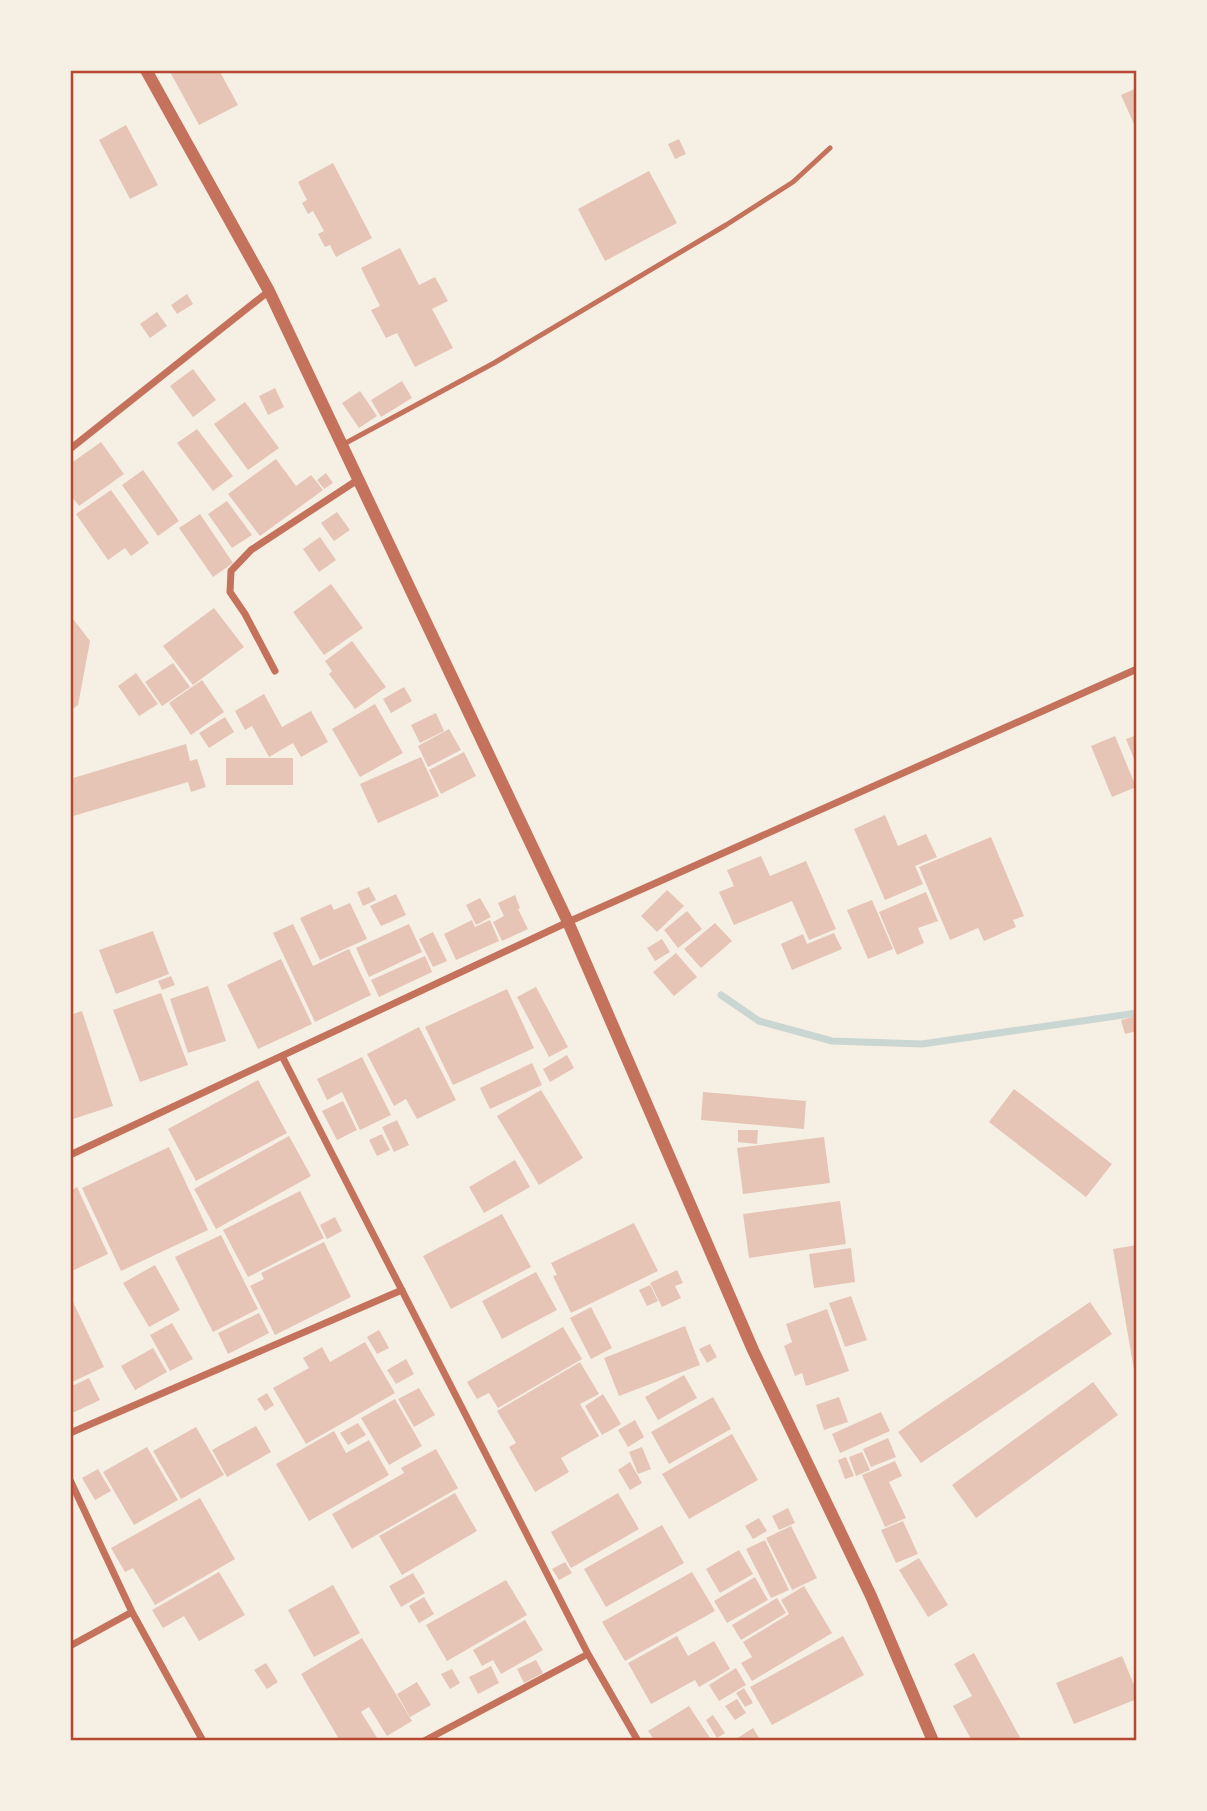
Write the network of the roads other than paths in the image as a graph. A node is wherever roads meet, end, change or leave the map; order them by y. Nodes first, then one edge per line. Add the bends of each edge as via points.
1 (146, 70) edge
2 (830, 148) dead end
3 (270, 291) junction
4 (342, 445) junction
5 (70, 449) edge
6 (359, 479) junction
7 (1137, 669) edge
8 (275, 671) dead end
9 (568, 922) junction
10 (282, 1056) junction
11 (70, 1155) edge
12 (402, 1290) junction
13 (70, 1433) edge
14 (70, 1480) edge
15 (132, 1612) junction
16 (70, 1646) edge
17 (588, 1654) junction
18 (203, 1741) edge
19 (424, 1741) edge
20 (638, 1741) edge
21 (933, 1741) edge

1 - 3 street
2 - 4 lane via 793,182 726,225 494,363
3 - 4 street
3 - 5 street
4 - 6 street
6 - 8 street via 251,550 231,571 230,592
6 - 9 street
7 - 9 street
9 - 10 street
9 - 21 street via 752,1350 871,1596
10 - 11 street
10 - 12 street
12 - 13 street
12 - 17 street
14 - 15 street
15 - 16 street
15 - 18 street
17 - 19 street
17 - 20 street

